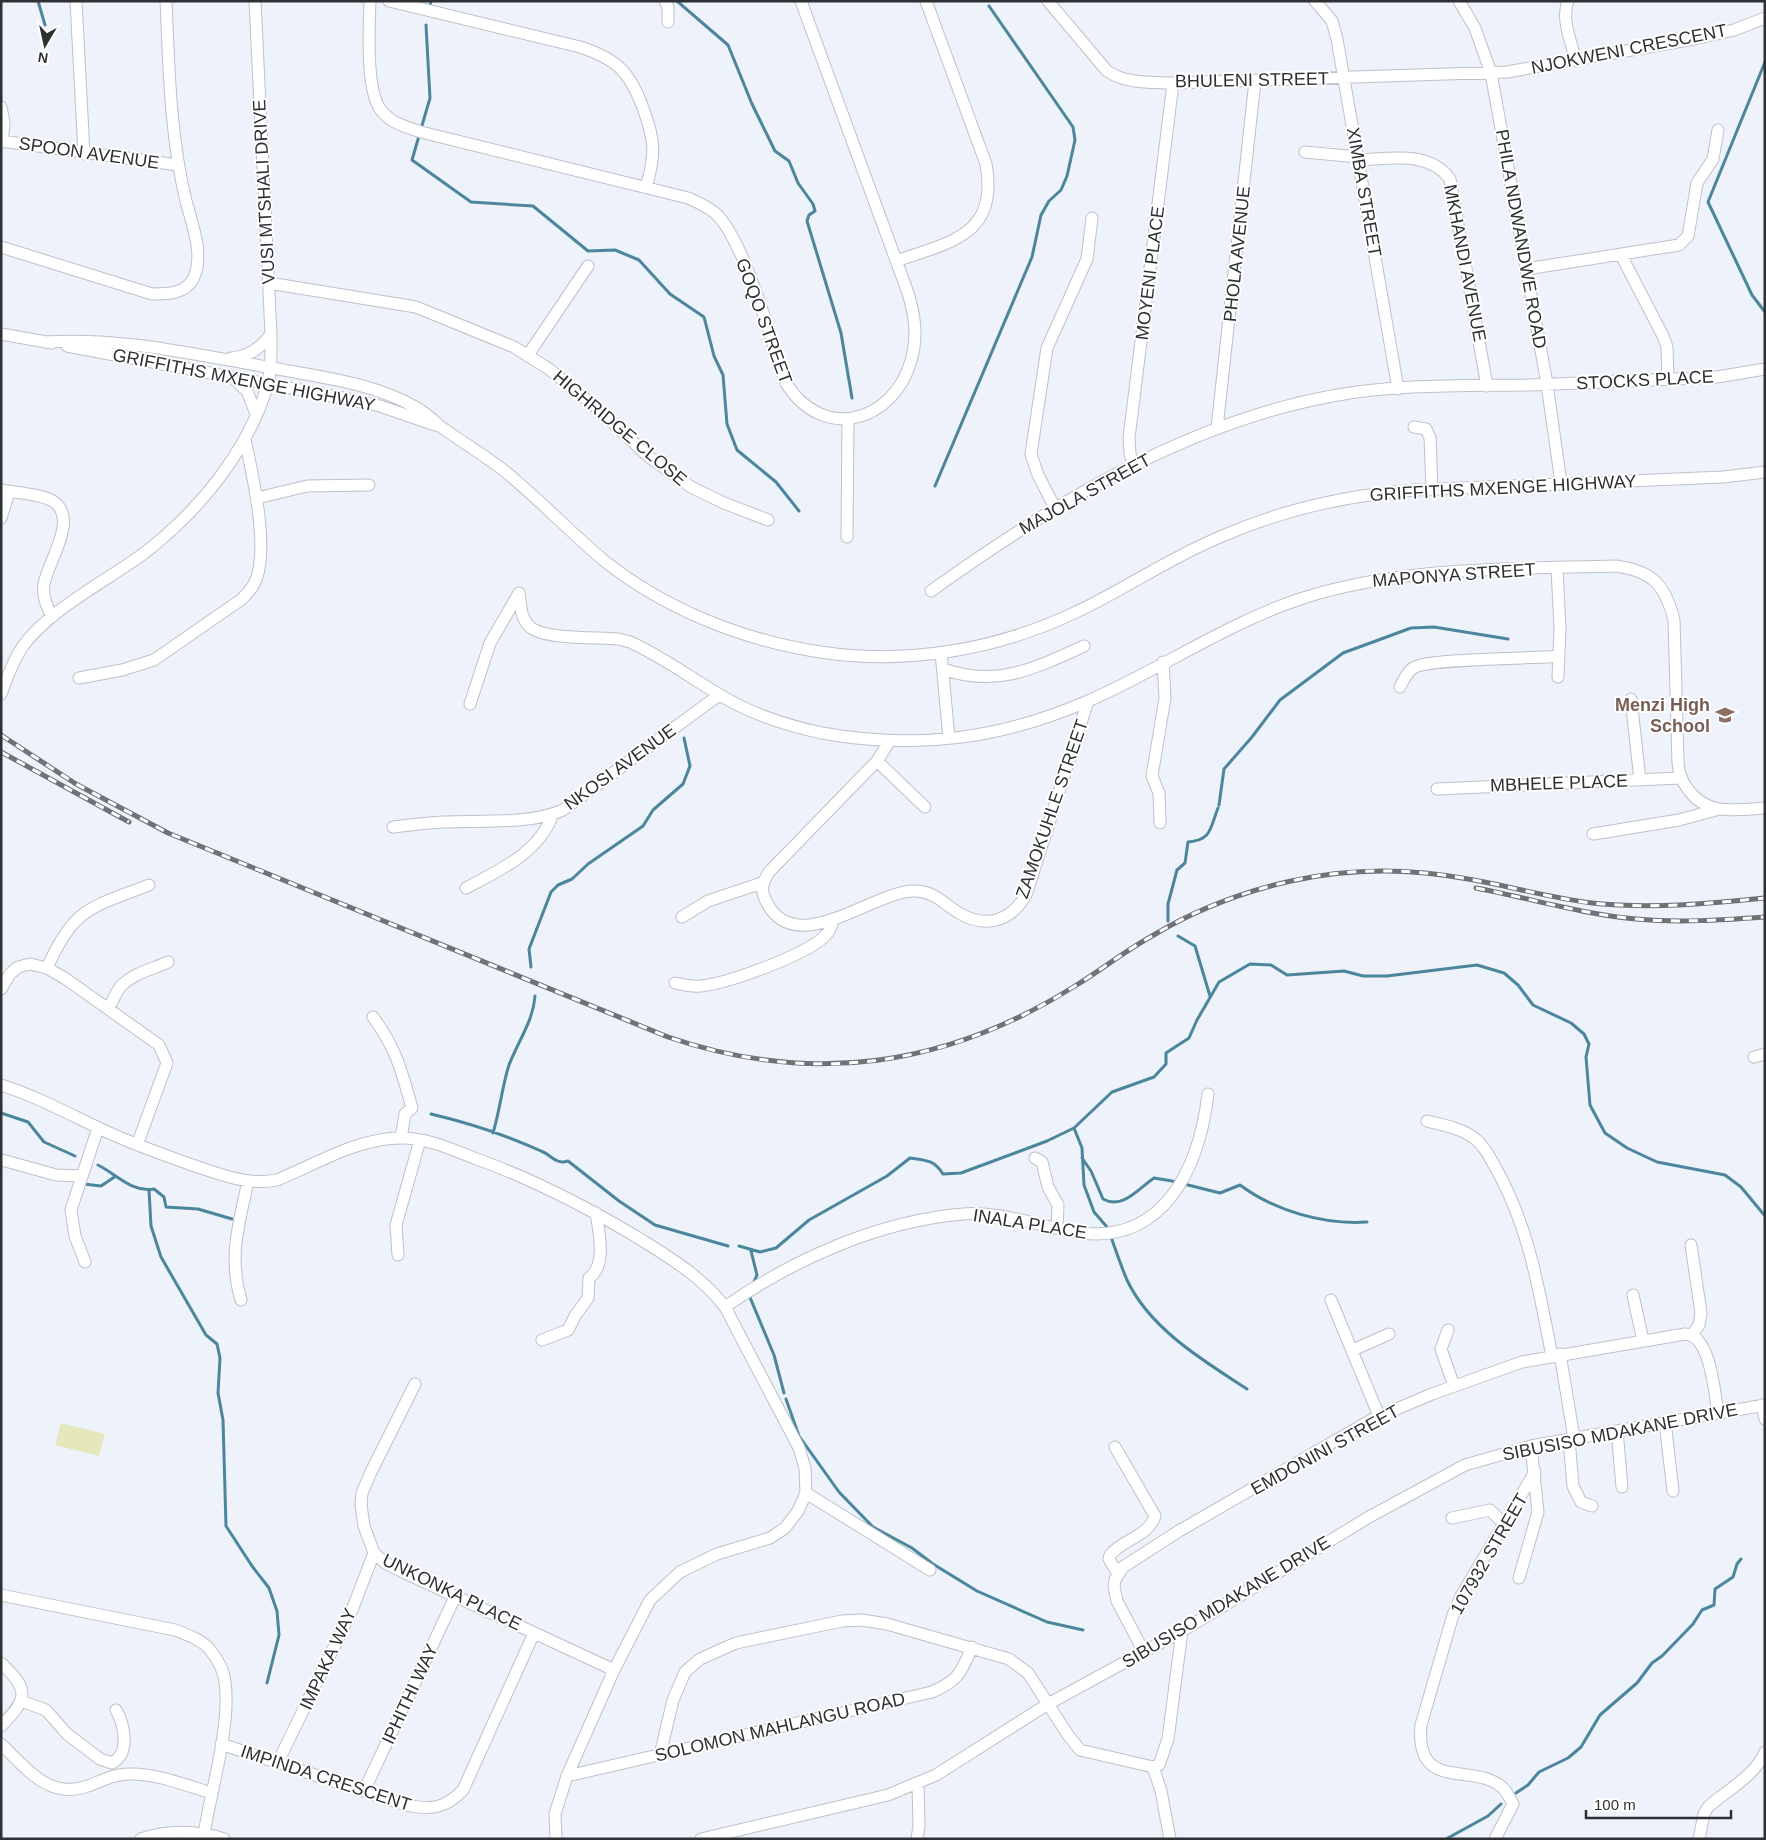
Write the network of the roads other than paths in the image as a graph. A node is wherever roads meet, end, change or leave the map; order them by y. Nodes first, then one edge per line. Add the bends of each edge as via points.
1 (76, 1) edge
2 (166, 1) edge
3 (255, 1) edge
4 (370, 1) edge
5 (389, 1) edge
6 (664, 1) edge
7 (801, 1) edge
8 (926, 1) edge
9 (1048, 1) edge
10 (1315, 1) edge
11 (1459, 1) edge
12 (1568, 1) edge
13 (1765, 18) edge
14 (668, 22) dead end
15 (1575, 58) junction
16 (1491, 73) junction
17 (1344, 78) junction
18 (1255, 80) junction
19 (1173, 83) junction
20 (1, 108) edge
21 (1718, 130) dead end
22 (2, 142) edge
23 (1305, 152) dead end
24 (84, 154) junction
25 (1358, 159) junction
26 (178, 165) junction
27 (646, 187) junction
28 (1092, 218) dead end
29 (1, 247) edge
30 (1621, 255) junction
31 (896, 261) junction
32 (588, 266) dead end
33 (1526, 269) junction
34 (269, 282) junction
35 (1, 334) edge
36 (271, 334) junction
37 (45, 342) junction
38 (528, 355) junction
39 (212, 357) junction
40 (270, 368) junction
41 (1765, 369) edge
42 (230, 376) junction
43 (1668, 379) junction
44 (268, 383) junction
45 (1547, 384) junction
46 (1487, 386) junction
47 (1398, 389) junction
48 (256, 414) junction
49 (848, 420) junction
50 (441, 427) junction
51 (1414, 427) dead end
52 (1217, 428) junction
53 (245, 438) junction
54 (1133, 464) junction
55 (1765, 472) edge
56 (1561, 484) junction
57 (369, 485) dead end
58 (1432, 489) junction
59 (5, 491) edge
60 (257, 498) junction
61 (1056, 510) junction
62 (1, 518) edge
63 (768, 520) dead end
64 (847, 538) dead end
65 (1557, 568) junction
66 (932, 591) dead end
67 (52, 617) junction
68 (1084, 646) dead end
69 (942, 653) junction
70 (1559, 656) junction
71 (1163, 662) junction
72 (943, 669) junction
73 (1558, 677) dead end
74 (79, 678) dead end
75 (1400, 687) dead end
76 (1, 694) edge
77 (719, 694) junction
78 (1631, 699) dead end
79 (1088, 701) junction
80 (470, 704) dead end
81 (949, 738) junction
82 (889, 742) junction
83 (877, 761) junction
84 (1680, 778) junction
85 (1640, 780) junction
86 (1437, 789) dead end
87 (925, 807) dead end
88 (1765, 808) edge
89 (1716, 810) junction
90 (554, 814) junction
91 (1160, 823) dead end
92 (393, 827) dead end
93 (1593, 834) dead end
94 (762, 883) junction
95 (149, 885) dead end
96 (466, 888) dead end
97 (682, 917) dead end
98 (833, 919) junction
99 (168, 962) dead end
100 (47, 968) junction
101 (675, 983) dead end
102 (1, 989) edge
103 (108, 1008) junction
104 (373, 1017) dead end
105 (1, 1085) edge
106 (1208, 1094) dead end
107 (1427, 1121) dead end
108 (98, 1128) junction
109 (401, 1138) junction
110 (420, 1140) junction
111 (137, 1145) junction
112 (1035, 1158) dead end
113 (2, 1160) edge
114 (81, 1176) junction
115 (248, 1181) junction
116 (596, 1213) junction
117 (1056, 1228) junction
118 (1691, 1245) dead end
119 (398, 1255) dead end
120 (84, 1258) dead end
121 (1633, 1295) dead end
122 (241, 1300) dead end
123 (1331, 1300) dead end
124 (725, 1307) junction
125 (1448, 1330) dead end
126 (1389, 1334) dead end
127 (1692, 1335) junction
128 (542, 1340) dead end
129 (1644, 1341) junction
130 (1353, 1350) junction
131 (1556, 1355) junction
132 (415, 1384) dead end
133 (1454, 1386) junction
134 (1763, 1405) edge
135 (1718, 1412) junction
136 (1379, 1416) junction
137 (1765, 1418) edge
138 (1665, 1422) junction
139 (1617, 1431) junction
140 (1572, 1439) junction
141 (1531, 1446) junction
142 (1115, 1447) dead end
143 (1535, 1472) junction
144 (1622, 1487) dead end
145 (1673, 1491) dead end
146 (806, 1493) junction
147 (1592, 1506) dead end
148 (1452, 1518) dead end
149 (1505, 1525) junction
150 (374, 1553) junction
151 (930, 1570) dead end
152 (1118, 1574) junction
153 (1519, 1578) dead end
154 (1, 1595) edge
155 (455, 1597) junction
156 (1182, 1631) junction
157 (534, 1632) junction
158 (972, 1647) junction
159 (1144, 1652) junction
160 (1, 1663) edge
161 (614, 1670) junction
162 (20, 1701) junction
163 (1049, 1706) junction
164 (116, 1710) dead end
165 (1, 1726) edge
166 (1, 1744) edge
167 (221, 1744) junction
168 (1765, 1752) edge
169 (660, 1755) junction
170 (278, 1762) junction
171 (1153, 1767) junction
172 (567, 1776) junction
173 (918, 1784) junction
174 (364, 1791) junction
175 (211, 1792) junction
176 (204, 1834) junction
177 (222, 1838) edge
178 (141, 1839) edge
179 (556, 1839) edge
180 (701, 1839) edge
181 (917, 1839) edge
182 (1170, 1839) edge
183 (1495, 1839) edge
184 (1699, 1839) edge

1 - 24 street
2 - 26 street via 173,135
3 - 34 street, VUSI MTSHALI DRIVE
4 - 27 street, GOQO STREET via 372,91 381,111 392,120 421,132
5 - 27 street via 596,52 616,64 633,82 652,132 654,156
6 - 14 street via 668,7
7 - 31 street
8 - 31 street via 986,164 989,196 978,222 962,236
9 - 19 street, BHULENI STREET via 1113,76 1132,81
10 - 17 street, XIMBA STREET via 1332,21
11 - 16 street, PHILA NDWANDWE ROAD via 1476,28
12 - 15 street via 1567,25
13 - 15 street, NJOKWENI CRESCENT via 1734,30 1694,39
15 - 16 street, NJOKWENI CRESCENT
16 - 17 street, BHULENI STREET
16 - 33 street, PHILA NDWANDWE ROAD
17 - 18 street, BHULENI STREET
17 - 25 street, XIMBA STREET
18 - 19 street, BHULENI STREET
18 - 52 street, PHOLA AVENUE
19 - 54 street, MOYENI PLACE via 1130,438
20 - 22 street via 4,122
21 - 30 street via 1713,159 1697,183 1689,231 1684,241 1679,245
22 - 24 street, SPOON AVENUE
23 - 25 street, MKHANDI AVENUE
24 - 26 street, SPOON AVENUE
25 - 46 street, MKHANDI AVENUE via 1424,160 1442,169 1450,179
25 - 47 street, XIMBA STREET
26 - 29 street via 197,262 186,288 152,294
27 - 49 street, GOQO STREET via 688,198 715,212 741,255 791,393 808,409
28 - 61 street via 1087,259 1047,348 1031,454
30 - 33 street
30 - 43 street via 1663,336 1668,355
31 - 49 street via 916,327 910,362 906,374 887,400 875,410
32 - 38 street
33 - 45 street, PHILA NDWANDWE ROAD
34 - 36 street, VUSI MTSHALI DRIVE
34 - 38 street, HIGHRIDGE CLOSE via 416,307
35 - 37 street, GRIFFITHS MXENGE HIGHWAY
36 - 39 street via 251,353 234,358
36 - 40 street, VUSI MTSHALI DRIVE
37 - 39 street, GRIFFITHS MXENGE HIGHWAY via 108,341
37 - 42 street, GRIFFITHS MXENGE HIGHWAY
38 - 63 street, HIGHRIDGE CLOSE via 598,409 649,457 691,487
39 - 40 street, GRIFFITHS MXENGE HIGHWAY
40 - 44 street, VUSI MTSHALI DRIVE
40 - 50 street, GRIFFITHS MXENGE HIGHWAY via 338,380 381,392 422,411
41 - 43 street, STOCKS PLACE via 1717,377
42 - 44 street, GRIFFITHS MXENGE HIGHWAY
42 - 48 street via 247,391
43 - 45 street, STOCKS PLACE
44 - 48 street, VUSI MTSHALI DRIVE
44 - 50 street, GRIFFITHS MXENGE HIGHWAY via 380,406
45 - 46 street, MAJOLA STREET
45 - 56 street, PHILA NDWANDWE ROAD
46 - 47 street, MAJOLA STREET
47 - 52 street, MAJOLA STREET via 1314,400
48 - 53 street, VUSI MTSHALI DRIVE
49 - 64 street
50 - 69 street, GRIFFITHS MXENGE HIGHWAY via 505,471 605,561 686,611 785,646 878,657
51 - 58 street via 1426,429 1430,438
52 - 54 street, MAJOLA STREET
53 - 60 street
53 - 67 street, VUSI MTSHALI DRIVE via 215,483 178,525 142,555
54 - 61 street, MAJOLA STREET
55 - 56 street, GRIFFITHS MXENGE HIGHWAY via 1723,477
56 - 58 street, GRIFFITHS MXENGE HIGHWAY
57 - 60 street via 307,486
58 - 69 street, GRIFFITHS MXENGE HIGHWAY via 1364,495 1251,524 1185,553 1057,621 1006,639
59 - 62 street
59 - 67 street via 50,499 62,511 61,538 44,585 45,603
60 - 74 street via 259,566 254,583 242,599 154,660
61 - 66 street, MAJOLA STREET via 989,549
65 - 70 street
65 - 71 street, MAPONYA STREET via 1425,574 1368,581 1264,612
65 - 84 street, MAPONYA STREET via 1616,566 1639,570 1657,582 1665,594 1674,620
67 - 76 street, VUSI MTSHALI DRIVE via 22,647
68 - 72 street via 1043,664 1000,677 972,677
69 - 72 street
70 - 73 street
70 - 75 street via 1419,666 1408,673
71 - 79 street, MAPONYA STREET
71 - 91 street via 1165,698 1152,776 1159,793
72 - 81 street
77 - 80 street, MAPONYA STREET via 630,642 618,638 537,632 525,621 519,593 490,643
77 - 82 street, MAPONYA STREET via 740,706 787,724
77 - 90 street, NKOSI AVENUE
78 - 85 street
79 - 81 street, MAPONYA STREET via 1027,724 986,734
79 - 98 street, ZAMOKUHLE STREET via 1036,866 1026,894 1015,910 1003,919 987,922 959,913 926,891 918,891 897,894
81 - 82 street, MAPONYA STREET
82 - 83 street
83 - 87 street
83 - 94 street
84 - 85 street, MBHELE PLACE
84 - 89 street via 1693,797
85 - 86 street, MBHELE PLACE
88 - 89 street
89 - 93 street via 1679,820
90 - 92 street, NKOSI AVENUE via 514,820
90 - 96 street via 546,832 534,846 508,865
94 - 97 street via 708,901
94 - 98 street, ZAMOKUHLE STREET via 767,904 783,922 808,925
95 - 100 street via 87,909 74,920
98 - 101 street via 829,932 819,941 774,965 711,984 687,986
99 - 103 street via 120,986
100 - 102 street via 30,964 18,967
100 - 103 street
103 - 111 street via 160,1045 167,1063
104 - 109 street via 398,1058 412,1108 405,1114
105 - 108 street via 23,1092
106 - 117 street, INALA PLACE via 1199,1142 1188,1169 1175,1193 1152,1217 1126,1231 1109,1233
107 - 131 street via 1472,1137 1486,1152 1505,1186 1532,1256
108 - 111 street
108 - 114 street
109 - 110 street
109 - 115 street via 357,1146 277,1180 264,1183
110 - 116 street via 510,1171
110 - 119 street via 396,1225
111 - 115 street
112 - 117 street via 1042,1162 1048,1187 1058,1205
113 - 114 street via 56,1175
114 - 120 street via 71,1210 75,1236
115 - 122 street via 234,1252 234,1276
116 - 124 street via 680,1264 709,1287
116 - 128 street via 600,1237 599,1264 595,1274 588,1278 588,1298 568,1330
117 - 124 street, INALA PLACE via 975,1214 910,1222 850,1240 758,1284
118 - 127 street via 1702,1313
121 - 129 street
123 - 130 street
124 - 146 street via 799,1448 805,1468
125 - 133 street via 1440,1349
126 - 130 street
127 - 129 street, EMDONINI STREET
127 - 135 street via 1708,1356
129 - 131 street, EMDONINI STREET
130 - 136 street
131 - 133 street, EMDONINI STREET via 1504,1368
131 - 140 street
132 - 150 street, UNKONKA PLACE via 362,1493 363,1520
133 - 136 street, EMDONINI STREET
134 - 135 street, SIBUSISO MDAKANE DRIVE
134 - 137 street
135 - 138 street, SIBUSISO MDAKANE DRIVE
136 - 152 street, EMDONINI STREET via 1180,1531 1123,1567
138 - 139 street, SIBUSISO MDAKANE DRIVE
138 - 145 street
139 - 140 street, SIBUSISO MDAKANE DRIVE
139 - 144 street
140 - 141 street, SIBUSISO MDAKANE DRIVE
140 - 147 street via 1573,1486 1581,1502
141 - 143 street
141 - 156 street, SIBUSISO MDAKANE DRIVE via 1465,1465 1438,1479 1369,1517
142 - 152 street via 1155,1516 1152,1524 1110,1555 1109,1560
143 - 149 street, 107932 STREET
143 - 153 street via 1538,1512
146 - 151 street
146 - 161 street via 798,1511 780,1533 705,1559 680,1572 664,1586 650,1600
148 - 149 street via 1490,1510
149 - 183 street, 107932 STREET via 1456,1607 1420,1736 1424,1754 1436,1767 1446,1773 1483,1779 1504,1788 1514,1804
150 - 155 street, UNKONKA PLACE via 393,1567
150 - 170 street, IMPAKA WAY via 352,1610
152 - 159 street via 1114,1588 1117,1601
154 - 167 street via 160,1626 184,1633 206,1646 220,1665 225,1682
155 - 157 street, UNKONKA PLACE
155 - 174 street, IPHITHI WAY
156 - 159 street, SIBUSISO MDAKANE DRIVE
156 - 171 street via 1168,1739 1159,1765
157 - 161 street, UNKONKA PLACE
157 - 174 street, IMPINDA CRESCENT via 463,1790 452,1802 425,1809
158 - 163 street via 1019,1665 1028,1673
158 - 169 street, SOLOMON MAHLANGU ROAD via 954,1681 932,1692
158 - 169 street via 887,1624 852,1620 724,1647 706,1655 685,1672 672,1700
159 - 163 street, SIBUSISO MDAKANE DRIVE
160 - 162 street via 19,1681
161 - 172 street
162 - 164 street via 46,1710 67,1734 100,1759 112,1762 120,1755 125,1730
162 - 165 street via 16,1712
163 - 171 street via 1080,1750
163 - 173 street, SIBUSISO MDAKANE DRIVE
166 - 175 street via 47,1785 64,1791 119,1774 129,1774
167 - 170 street, IMPINDA CRESCENT
167 - 175 street
168 - 184 street via 1752,1771 1708,1807
169 - 172 street, SOLOMON MAHLANGU ROAD
170 - 174 street, IMPINDA CRESCENT
171 - 182 street
172 - 179 street via 554,1814
173 - 180 street, SIBUSISO MDAKANE DRIVE via 888,1795
173 - 181 street via 920,1826
175 - 176 street
176 - 177 street
176 - 178 street via 170,1832

